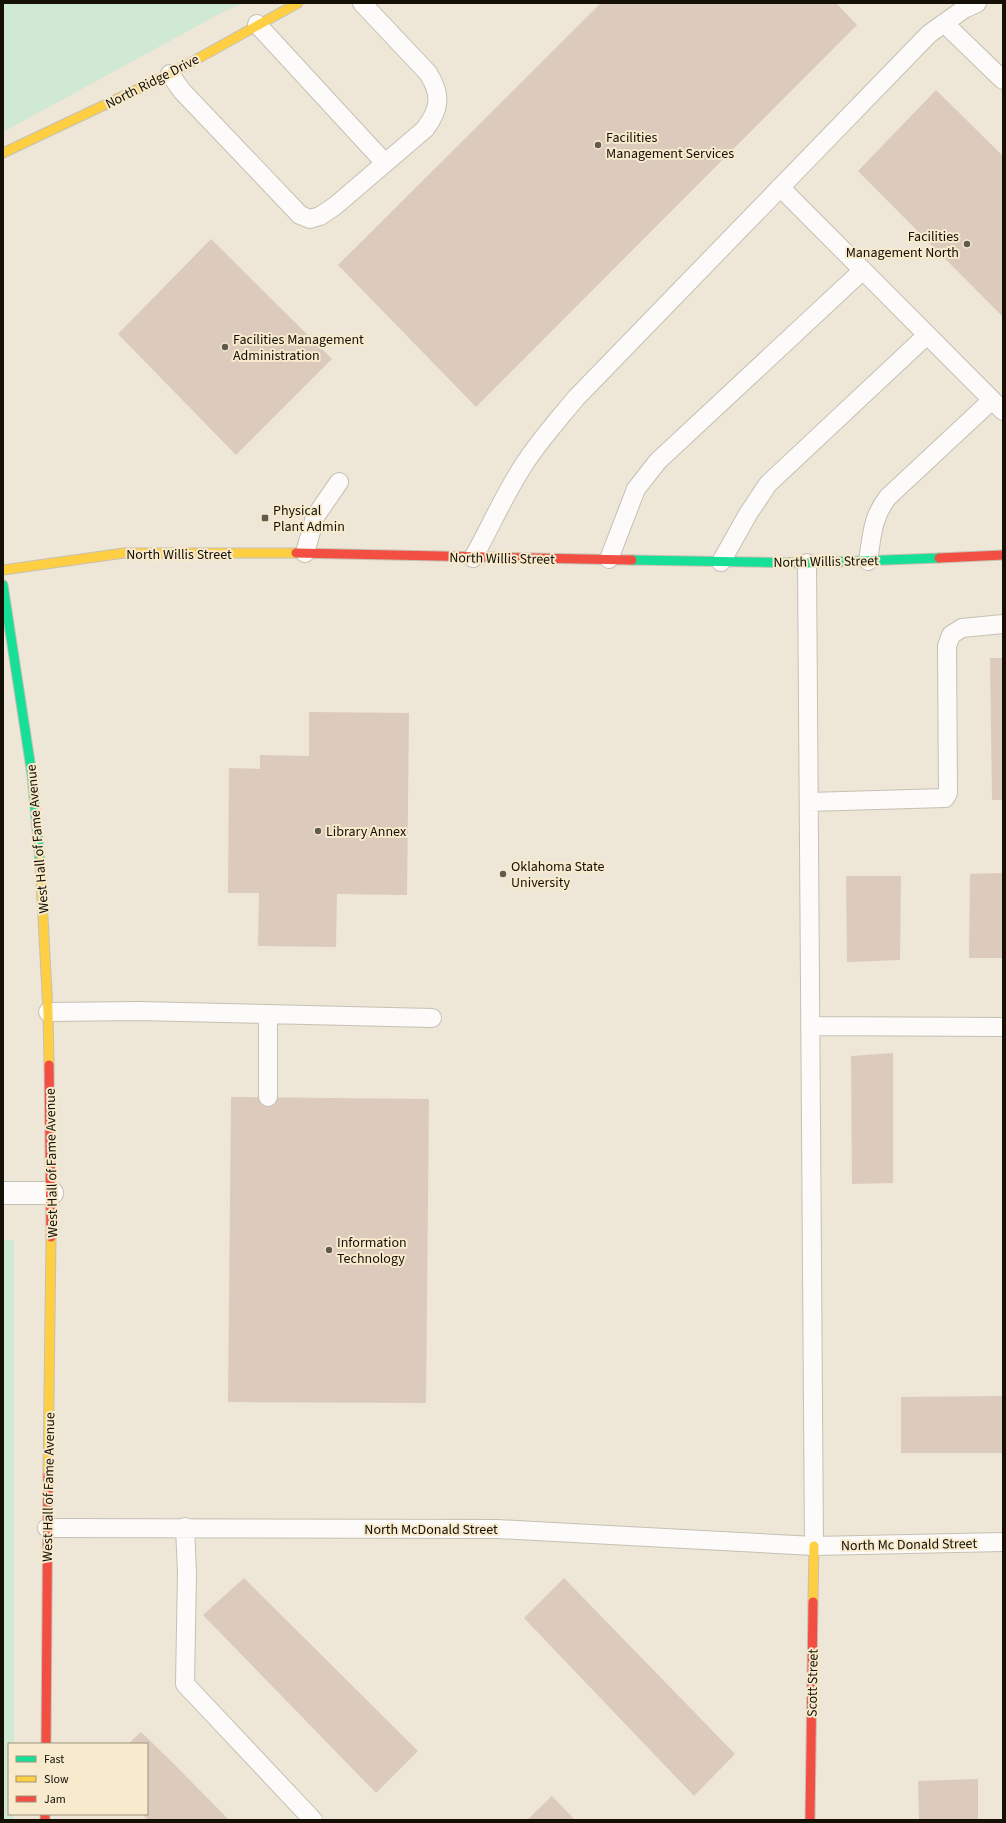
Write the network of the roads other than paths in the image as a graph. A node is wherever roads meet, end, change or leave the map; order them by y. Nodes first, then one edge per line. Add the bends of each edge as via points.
1 (298, 3) edge
2 (362, 3) edge
3 (977, 3) edge
4 (944, 23) junction
5 (257, 24) junction
6 (170, 74) junction
7 (1003, 80) edge
8 (3, 153) edge
9 (385, 163) junction
10 (780, 187) junction
11 (863, 270) junction
12 (927, 335) junction
13 (997, 406) edge
14 (339, 482) dead end
15 (305, 553) junction
16 (1003, 555) edge
17 (472, 558) junction
18 (609, 559) junction
19 (868, 561) junction
20 (721, 562) junction
21 (807, 563) junction
22 (3, 570) edge
23 (3, 585) edge
24 (1003, 624) edge
25 (809, 802) junction
26 (48, 1012) junction
27 (268, 1014) junction
28 (432, 1018) dead end
29 (810, 1026) junction
30 (1003, 1027) edge
31 (268, 1097) dead end
32 (3, 1193) edge
33 (52, 1193) junction
34 (185, 1527) junction
35 (47, 1528) junction
36 (1003, 1542) edge
37 (814, 1546) junction
38 (46, 1743) edge
39 (313, 1820) edge
40 (810, 1820) edge

1 - 5 street, North Ridge Drive
2 - 9 lane via 428,73 434,83 438,102 435,116 425,129
3 - 4 lane
4 - 7 lane
4 - 10 lane via 929,34
5 - 6 street, North Ridge Drive
5 - 9 lane
6 - 8 street, North Ridge Drive
6 - 9 lane via 182,91 300,215 310,219 320,216
10 - 11 lane
10 - 17 lane via 576,398 522,467
11 - 12 lane
11 - 18 lane via 658,461 636,489
12 - 13 lane
12 - 20 lane via 768,484
13 - 19 lane via 888,497 879,508 874,521
14 - 15 lane via 314,517
15 - 17 street, North Willis Street
15 - 22 street, North Willis Street via 124,553
16 - 19 street, North Willis Street
17 - 18 street, North Willis Street
18 - 20 street, North Willis Street
19 - 21 street, North Willis Street
20 - 21 street, North Willis Street
21 - 25 lane
23 - 26 street, West Hall of Fame Avenue via 32,775 42,887
24 - 25 lane via 962,628 951,635 947,646 948,793 944,798
25 - 29 lane
26 - 27 lane
26 - 33 street, West Hall of Fame Avenue
27 - 28 lane
27 - 31 lane
29 - 30 lane
29 - 37 lane
32 - 33 street
33 - 35 street, West Hall of Fame Avenue
34 - 35 lane, North McDonald Street
34 - 37 lane, North McDonald Street via 497,1529
34 - 39 lane via 185,1684
35 - 38 street, West Hall of Fame Avenue
36 - 37 lane, North Mc Donald Street
37 - 40 street, Scott Street

